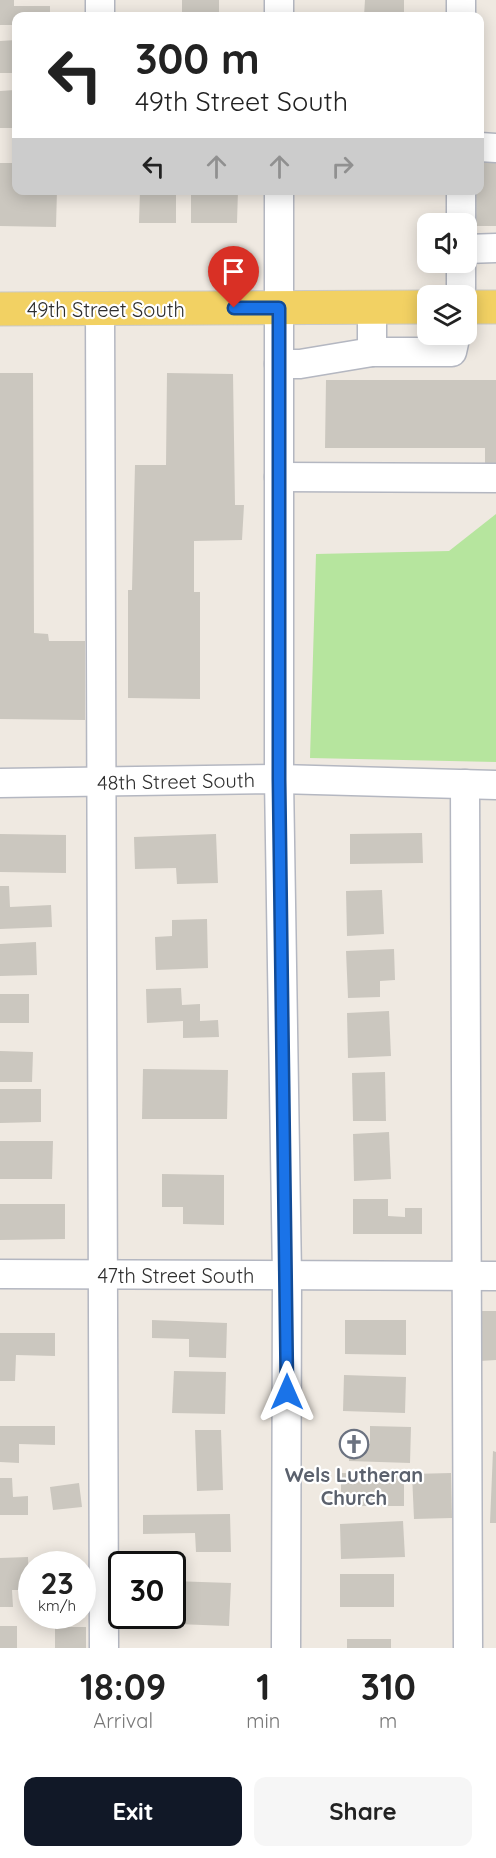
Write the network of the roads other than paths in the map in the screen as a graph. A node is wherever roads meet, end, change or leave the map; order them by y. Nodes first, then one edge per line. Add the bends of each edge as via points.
1 (279, 195) edge
2 (461, 195) edge
3 (461, 213) edge
4 (477, 249) edge
5 (496, 249) edge
6 (417, 307) edge
7 (477, 307) edge
8 (496, 307) edge
9 (279, 308) junction
10 (372, 308) junction
11 (0, 309) edge
12 (100, 309) junction
13 (454, 345) edge
14 (372, 352) junction
15 (279, 364) junction
16 (279, 477) junction
17 (496, 478) edge
18 (279, 779) junction
19 (101, 782) junction
20 (0, 783) edge
21 (465, 784) junction
22 (496, 785) edge
23 (0, 1274) edge
24 (103, 1274) junction
25 (287, 1276) junction
26 (467, 1276) junction
27 (496, 1276) edge
28 (104, 1648) edge
29 (286, 1648) edge
30 (468, 1648) edge

1 - 9 street
2 - 3 street
4 - 5 street
6 - 10 main road, 49th Street South
7 - 8 main road
9 - 10 main road, 49th Street South
9 - 12 main road, 49th Street South
9 - 15 street
10 - 14 street
11 - 12 main road, 49th Street South
12 - 19 street
13 - 14 street via 452,352
14 - 15 street
15 - 16 street
16 - 17 street
16 - 18 street
18 - 19 street, 48th Street South
18 - 21 street, 48th Street South
18 - 25 street
19 - 20 street, 48th Street South
19 - 24 street
21 - 22 street, 48th Street South
21 - 26 street
23 - 24 street, 47th Street South
24 - 25 street, 47th Street South
24 - 28 street
25 - 26 street, 47th Street South
25 - 29 street
26 - 27 street, 47th Street South
26 - 30 street

